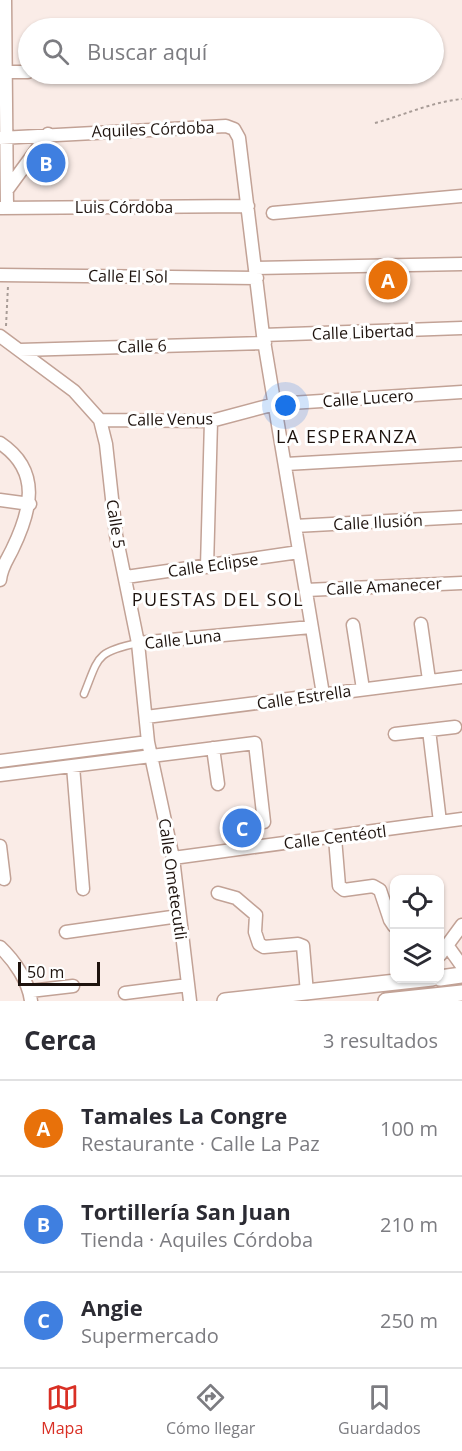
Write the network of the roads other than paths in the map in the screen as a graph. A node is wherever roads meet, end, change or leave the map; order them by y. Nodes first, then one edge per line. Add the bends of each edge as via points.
1 (5, 0) edge
2 (3, 72) edge
3 (48, 134) junction
4 (3, 138) edge
5 (7, 190) junction
6 (462, 196) edge
7 (248, 206) junction
8 (4, 208) edge
9 (273, 213) dead end
10 (462, 264) edge
11 (256, 273) junction
12 (4, 275) edge
13 (462, 328) edge
14 (2, 338) edge
15 (264, 339) junction
16 (20, 350) junction
17 (462, 392) edge
18 (275, 404) junction
19 (100, 420) junction
20 (211, 421) junction
21 (0, 442) edge
22 (462, 454) edge
23 (286, 464) junction
24 (0, 500) edge
25 (30, 504) junction
26 (462, 518) edge
27 (295, 526) junction
28 (299, 552) junction
29 (207, 567) junction
30 (0, 573) edge
31 (126, 577) junction
32 (462, 583) edge
33 (306, 590) junction
34 (421, 624) dead end
35 (353, 625) dead end
36 (310, 627) junction
37 (138, 643) junction
38 (462, 676) edge
39 (429, 680) junction
40 (363, 689) junction
41 (84, 694) dead end
42 (323, 694) junction
43 (146, 717) junction
44 (455, 727) dead end
45 (429, 730) junction
46 (396, 734) dead end
47 (148, 742) junction
48 (213, 748) junction
49 (152, 757) junction
50 (0, 761) edge
51 (73, 766) junction
52 (0, 775) edge
53 (218, 784) dead end
54 (462, 819) edge
55 (264, 822) dead end
56 (440, 822) junction
57 (335, 838) junction
58 (0, 846) edge
59 (173, 858) junction
60 (3, 879) dead end
61 (83, 889) dead end
62 (218, 893) dead end
63 (178, 916) junction
64 (390, 920) edge
65 (462, 925) edge
66 (66, 932) dead end
67 (0, 947) edge
68 (444, 949) edge
69 (444, 951) edge
70 (462, 966) edge
71 (462, 975) edge
72 (444, 977) edge
73 (391, 983) edge
74 (188, 985) junction
75 (73, 986) dead end
76 (125, 993) dead end
77 (307, 993) junction
78 (462, 993) edge
79 (31, 996) edge
80 (424, 999) edge
81 (190, 1001) edge
82 (225, 1001) edge
83 (386, 1001) edge

1 - 2 street
2 - 4 street
3 - 4 street, Aquiles Córdoba
3 - 5 street
3 - 7 street, Aquiles Córdoba via 226,126 234,129 239,138
4 - 5 street
5 - 8 street
6 - 9 street
7 - 8 street, Luis Córdoba
7 - 11 street
10 - 11 street, Calle El Sol
11 - 12 street, Calle El Sol
11 - 15 street
13 - 15 street, Calle Libertad
14 - 16 street, Calle 5
15 - 16 street, Calle 6
15 - 18 street
16 - 19 street, Calle 5 via 74,391
17 - 18 street, Calle Lucero
18 - 20 street, Calle Venus
18 - 23 street
19 - 20 street, Calle Venus
19 - 31 street, Calle 5 via 116,535
20 - 29 street
21 - 25 street via 18,458 28,479
22 - 23 street
23 - 27 street
24 - 25 street
25 - 30 street
26 - 27 street, Calle Ilusión
27 - 28 street
28 - 29 street, Calle Eclipse
28 - 33 street
29 - 31 street, Calle Eclipse
31 - 37 street, Calle 5
32 - 33 street, Calle Amanecer
33 - 36 street
34 - 39 street
35 - 40 street
36 - 37 street, Calle Luna
36 - 42 street
37 - 41 lane, Calle Luna via 111,649 96,662
37 - 43 street, Calle 5
38 - 39 street, Calle Estrella
39 - 40 street, Calle Estrella
40 - 42 street, Calle Estrella
42 - 43 street, Calle Estrella
43 - 47 street, Calle 5
44 - 45 street
45 - 46 street
45 - 56 street
47 - 49 street, Calle 5
47 - 50 street
48 - 49 street
48 - 53 street
48 - 55 street via 255,743
49 - 51 street
49 - 59 street, Calle Ometecutli
51 - 52 street
51 - 61 street
54 - 56 street, Calle Centéotl
56 - 57 street, Calle Centéotl
57 - 59 street, Calle Centéotl
57 - 64 street via 339,886 344,890 373,886 380,890
58 - 60 street
59 - 63 street, Calle Ometecutli
62 - 77 street via 236,898 256,915 259,944 303,946
63 - 66 street
63 - 74 street, Calle Ometecutli
65 - 68 street
67 - 79 street via 9,955
69 - 70 street
71 - 72 street
73 - 77 street
74 - 76 street
74 - 81 street, Calle Ometecutli
75 - 79 street
77 - 82 street
78 - 80 street
80 - 83 street

